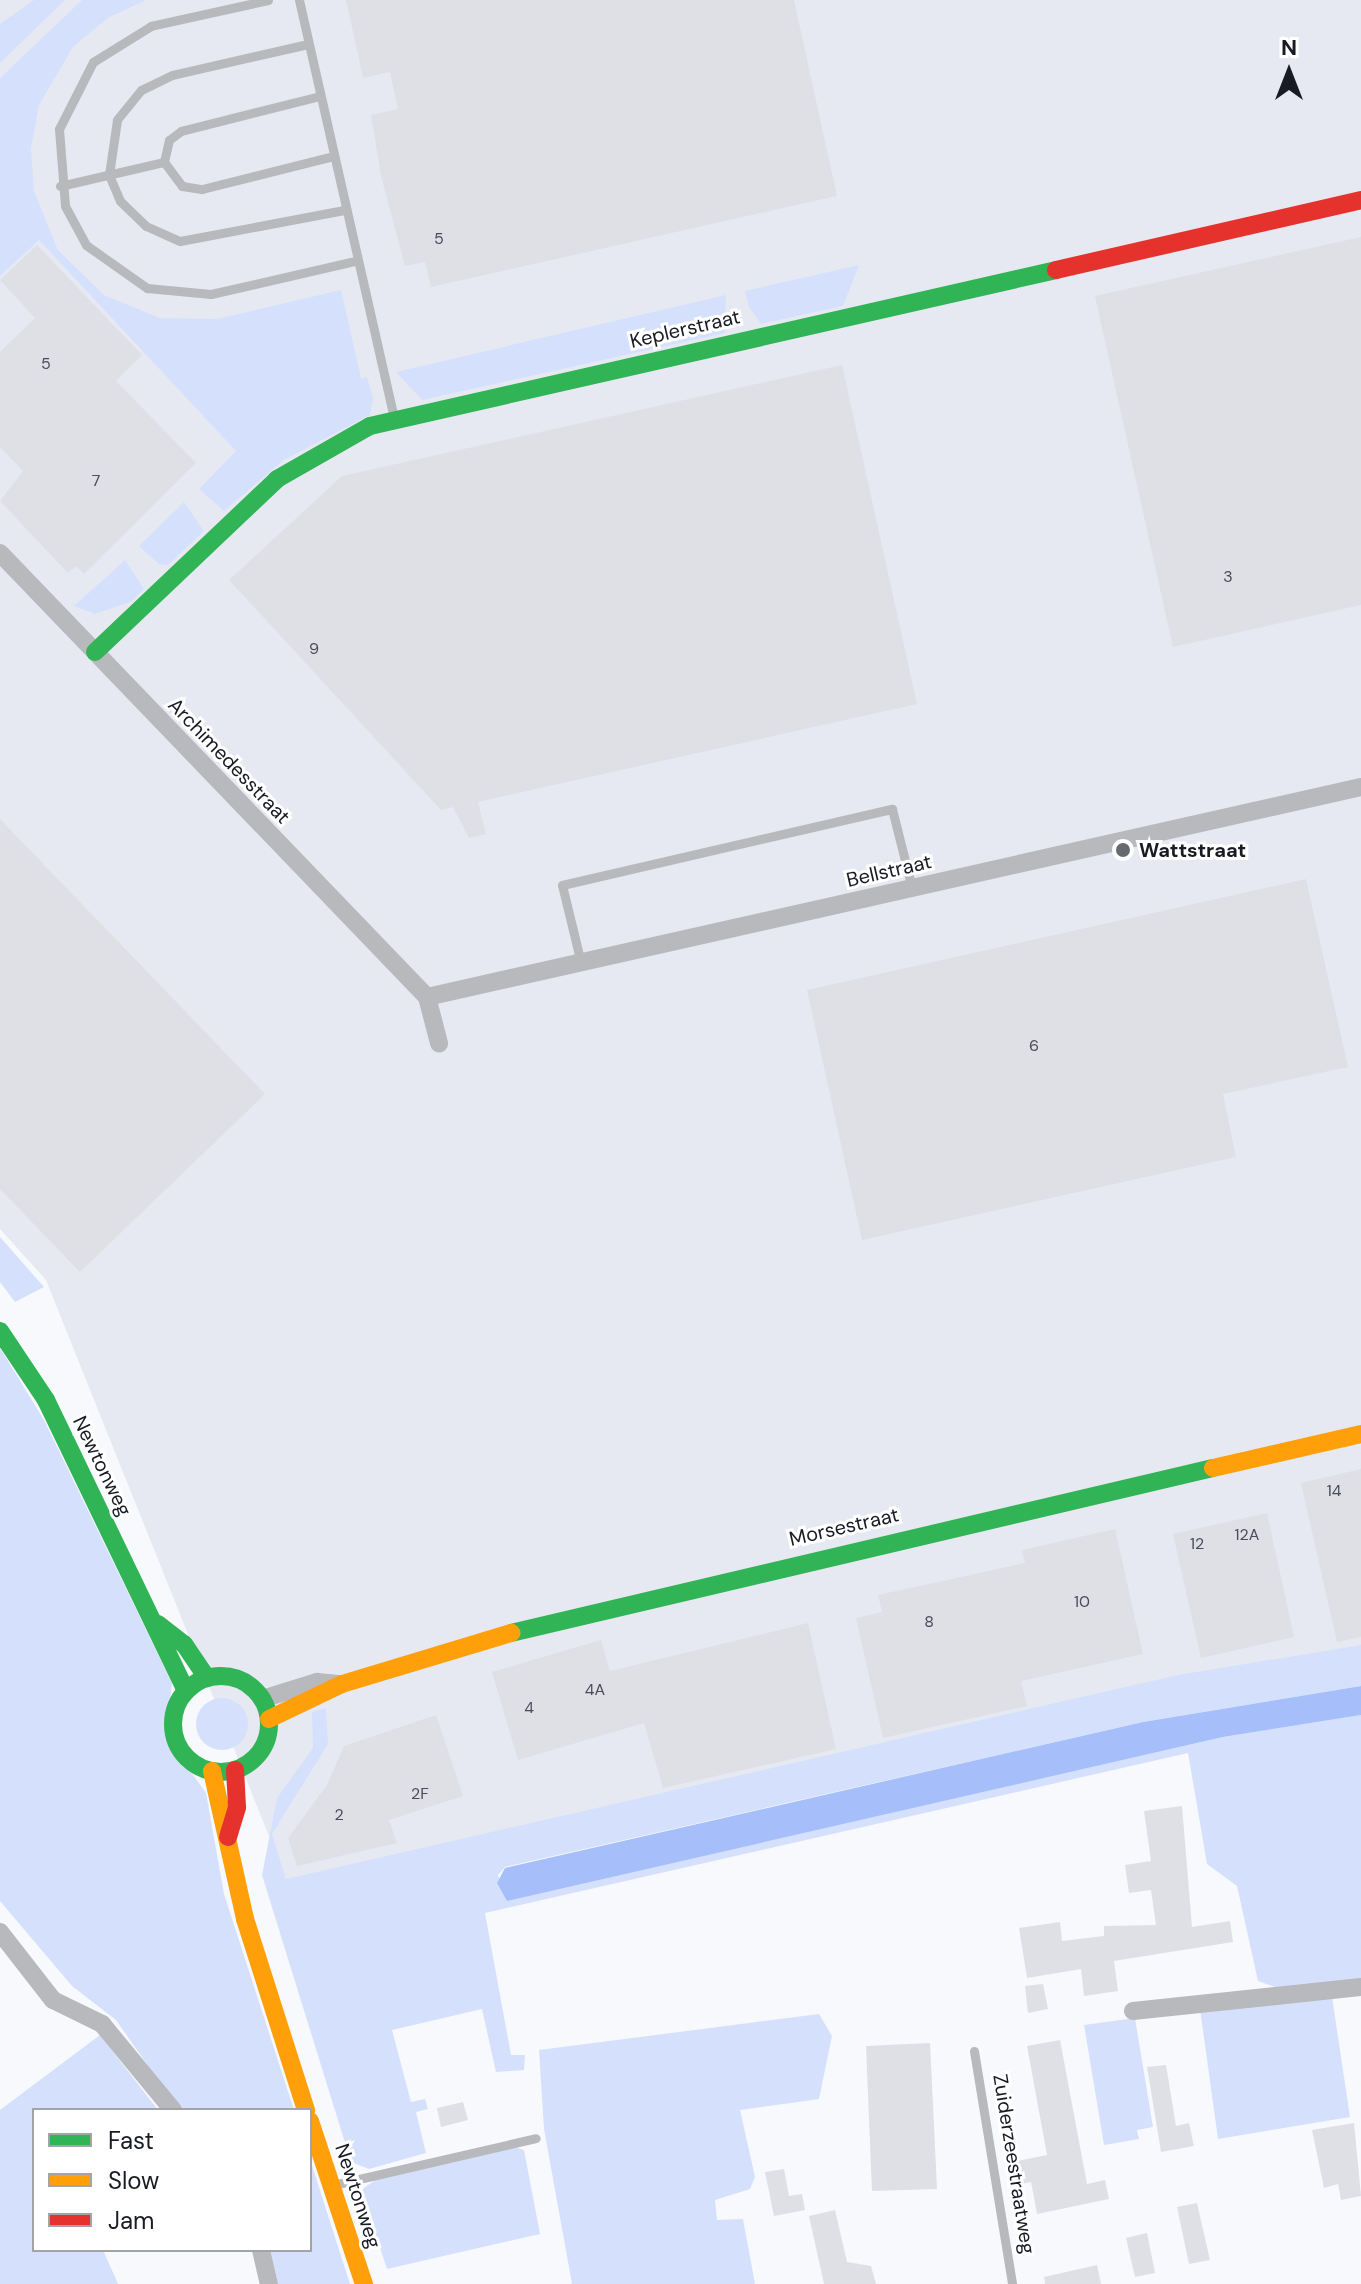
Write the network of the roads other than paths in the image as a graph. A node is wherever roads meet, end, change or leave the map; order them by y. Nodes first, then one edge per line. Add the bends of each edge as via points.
1 (268, 0) edge
2 (299, 0) edge
3 (308, 44) junction
4 (320, 96) junction
5 (333, 156) junction
6 (164, 162) junction
7 (109, 175) junction
8 (60, 186) junction
9 (1361, 200) edge
10 (344, 210) junction
11 (355, 261) junction
12 (394, 419) junction
13 (0, 553) edge
14 (95, 652) junction
15 (1361, 787) edge
16 (912, 888) junction
17 (581, 963) junction
18 (427, 997) junction
19 (439, 1043) dead end
20 (0, 1331) edge
21 (1361, 1434) edge
22 (158, 1624) junction
23 (207, 1678) junction
24 (342, 1684) junction
25 (186, 1691) junction
26 (262, 1699) junction
27 (269, 1719) junction
28 (235, 1770) junction
29 (212, 1771) junction
30 (228, 1837) junction
31 (0, 1932) edge
32 (1361, 1987) edge
33 (1133, 2011) dead end
34 (974, 2051) dead end
35 (171, 2108) edge
36 (305, 2108) edge
37 (312, 2127) edge
38 (536, 2138) dead end
39 (331, 2185) junction
40 (261, 2252) edge
41 (269, 2284) edge
42 (364, 2284) edge
43 (1012, 2284) edge

1 - 8 lane via 151,26 93,62 59,129
2 - 3 lane
3 - 4 lane
3 - 7 lane via 172,75 141,90 117,120
4 - 5 lane
4 - 6 lane via 181,131 169,140
5 - 6 lane via 202,189 182,186
5 - 10 lane
6 - 7 lane
7 - 8 lane
7 - 10 lane via 120,201 146,226 180,241
8 - 11 lane via 86,245 147,288 211,294
9 - 12 street, Keplerstraat
10 - 11 lane
11 - 12 lane
12 - 14 street, Keplerstraat via 323,448 277,479
13 - 14 street, Archimedesstraat
14 - 18 street, Archimedesstraat
15 - 16 street, Bellstraat
16 - 17 street, Bellstraat
16 - 17 lane via 892,809 562,885
17 - 18 street, Bellstraat
18 - 19 street
20 - 22 street, Newtonweg via 46,1400
21 - 24 street, Morsestraat via 733,1574
22 - 23 street, Newtonweg via 184,1644
22 - 25 street, Newtonweg
23 - 25 street
23 - 26 street via 239,1679
24 - 26 street, Morsestraat via 317,1682
24 - 27 street, Morsestraat
25 - 29 street via 175,1714 175,1739 196,1765
26 - 27 street
27 - 28 street via 257,1756
28 - 29 street
28 - 30 street via 237,1807
29 - 30 street
30 - 36 street via 245,1919
31 - 35 street via 53,2000 102,2024
32 - 33 street
34 - 43 lane, Zuiderzeestraatweg
37 - 39 street, Newtonweg
38 - 39 lane
39 - 42 street, Newtonweg
40 - 41 street

